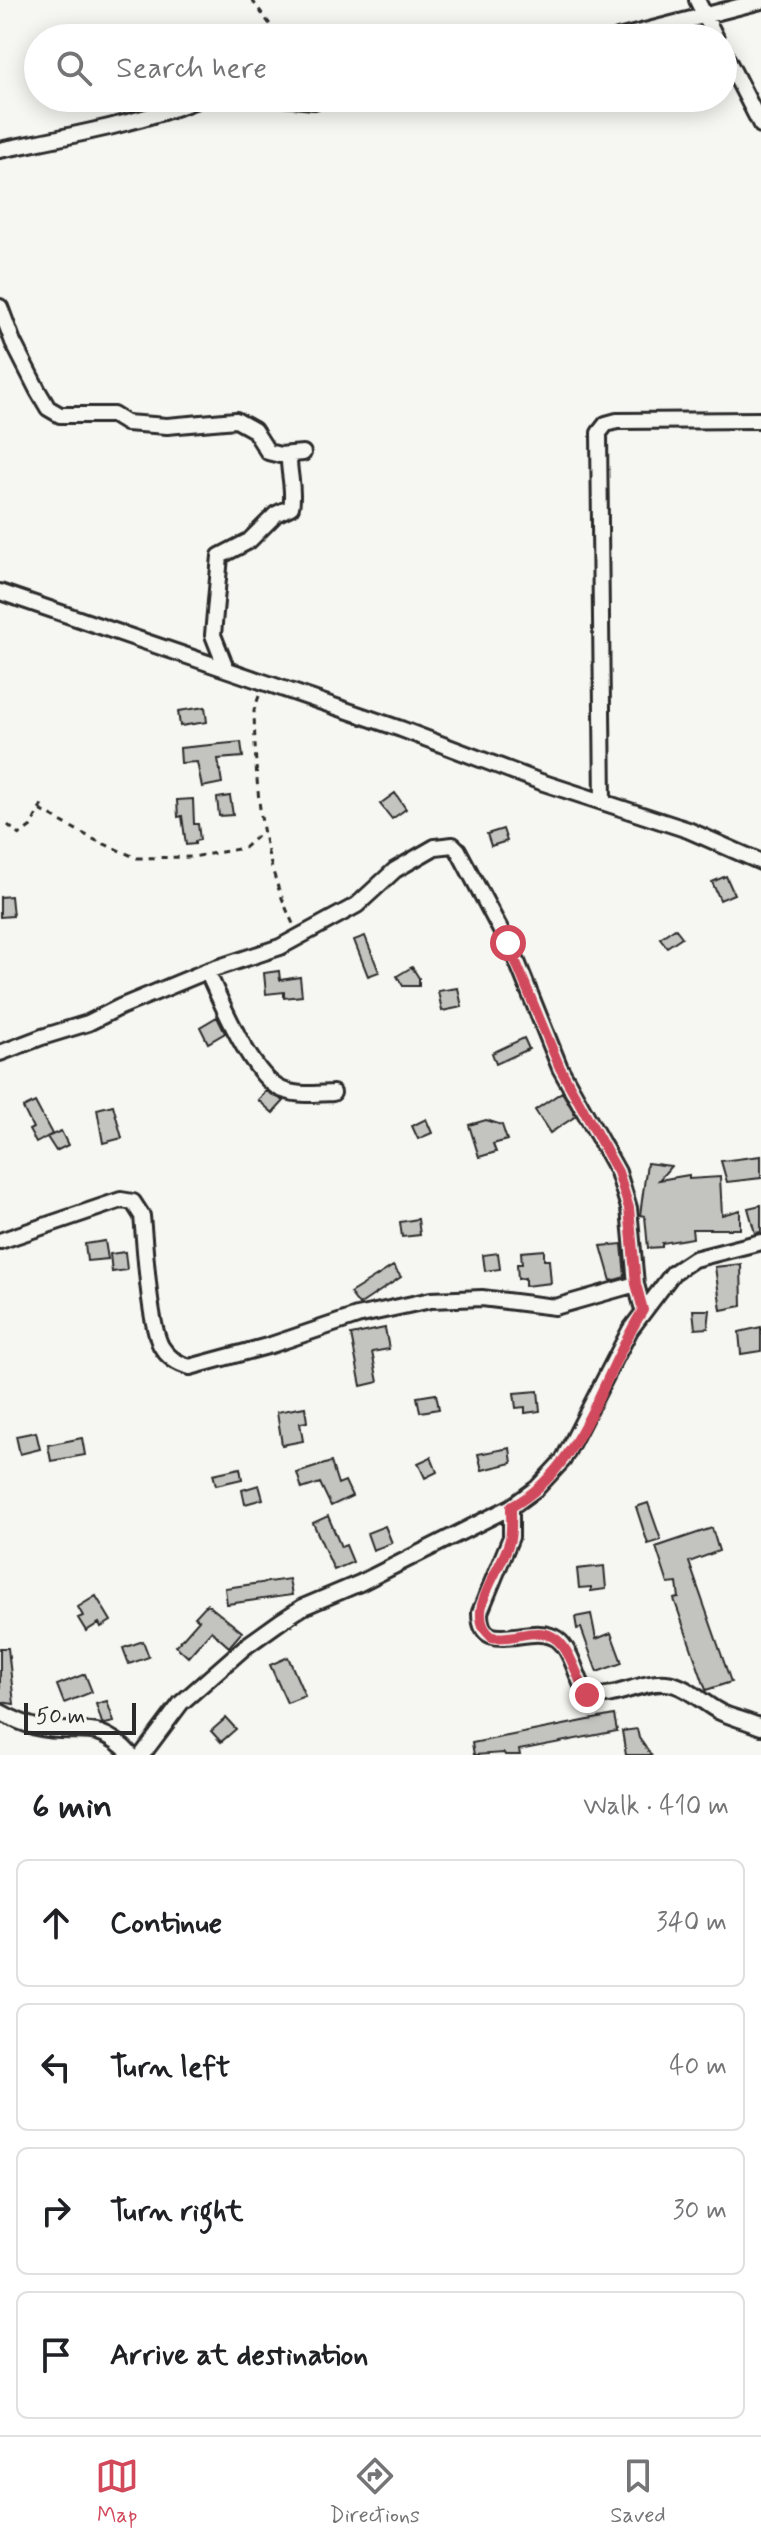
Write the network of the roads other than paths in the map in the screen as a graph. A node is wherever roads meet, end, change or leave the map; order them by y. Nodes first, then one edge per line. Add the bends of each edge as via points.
1 (697, 0) edge
2 (761, 1) edge
3 (705, 15) junction
4 (671, 24) edge
5 (709, 24) edge
6 (737, 78) edge
7 (164, 112) edge
8 (761, 125) edge
9 (0, 150) edge
10 (0, 307) edge
11 (761, 420) edge
12 (0, 592) edge
13 (226, 668) junction
14 (603, 802) junction
15 (761, 862) edge
16 (207, 971) junction
17 (0, 1053) edge
18 (333, 1093) dead end
19 (0, 1241) edge
20 (761, 1242) edge
21 (636, 1284) junction
22 (643, 1310) junction
23 (511, 1507) junction
24 (0, 1712) edge
25 (761, 1727) edge
26 (131, 1755) edge
27 (142, 1755) edge

1 - 3 street
2 - 3 street
3 - 4 street
3 - 5 street
6 - 8 street
7 - 9 street
10 - 13 street via 38,391 48,408 60,415 113,415 126,423 167,426 236,420 254,430 268,452 296,454 288,474 291,507 249,541 220,556 213,635
11 - 14 street via 617,421 599,433
12 - 13 street
13 - 14 street
14 - 15 street via 723,843
16 - 17 street via 88,1023
16 - 18 street via 236,1035 272,1083 302,1094
16 - 21 street via 300,937 357,905 395,870 435,847 448,844 458,850 516,959 560,1068 618,1172 629,1208
19 - 21 street via 121,1200 133,1202 142,1216 156,1331 169,1356 190,1367 357,1316 431,1300 482,1298 555,1307
20 - 22 street via 684,1264
21 - 22 street
22 - 23 street via 563,1460
23 - 25 street via 511,1537 480,1612 485,1631 498,1638 543,1633 558,1639 587,1695 667,1683
23 - 27 street via 281,1621 181,1703
24 - 26 street via 37,1727 100,1731

